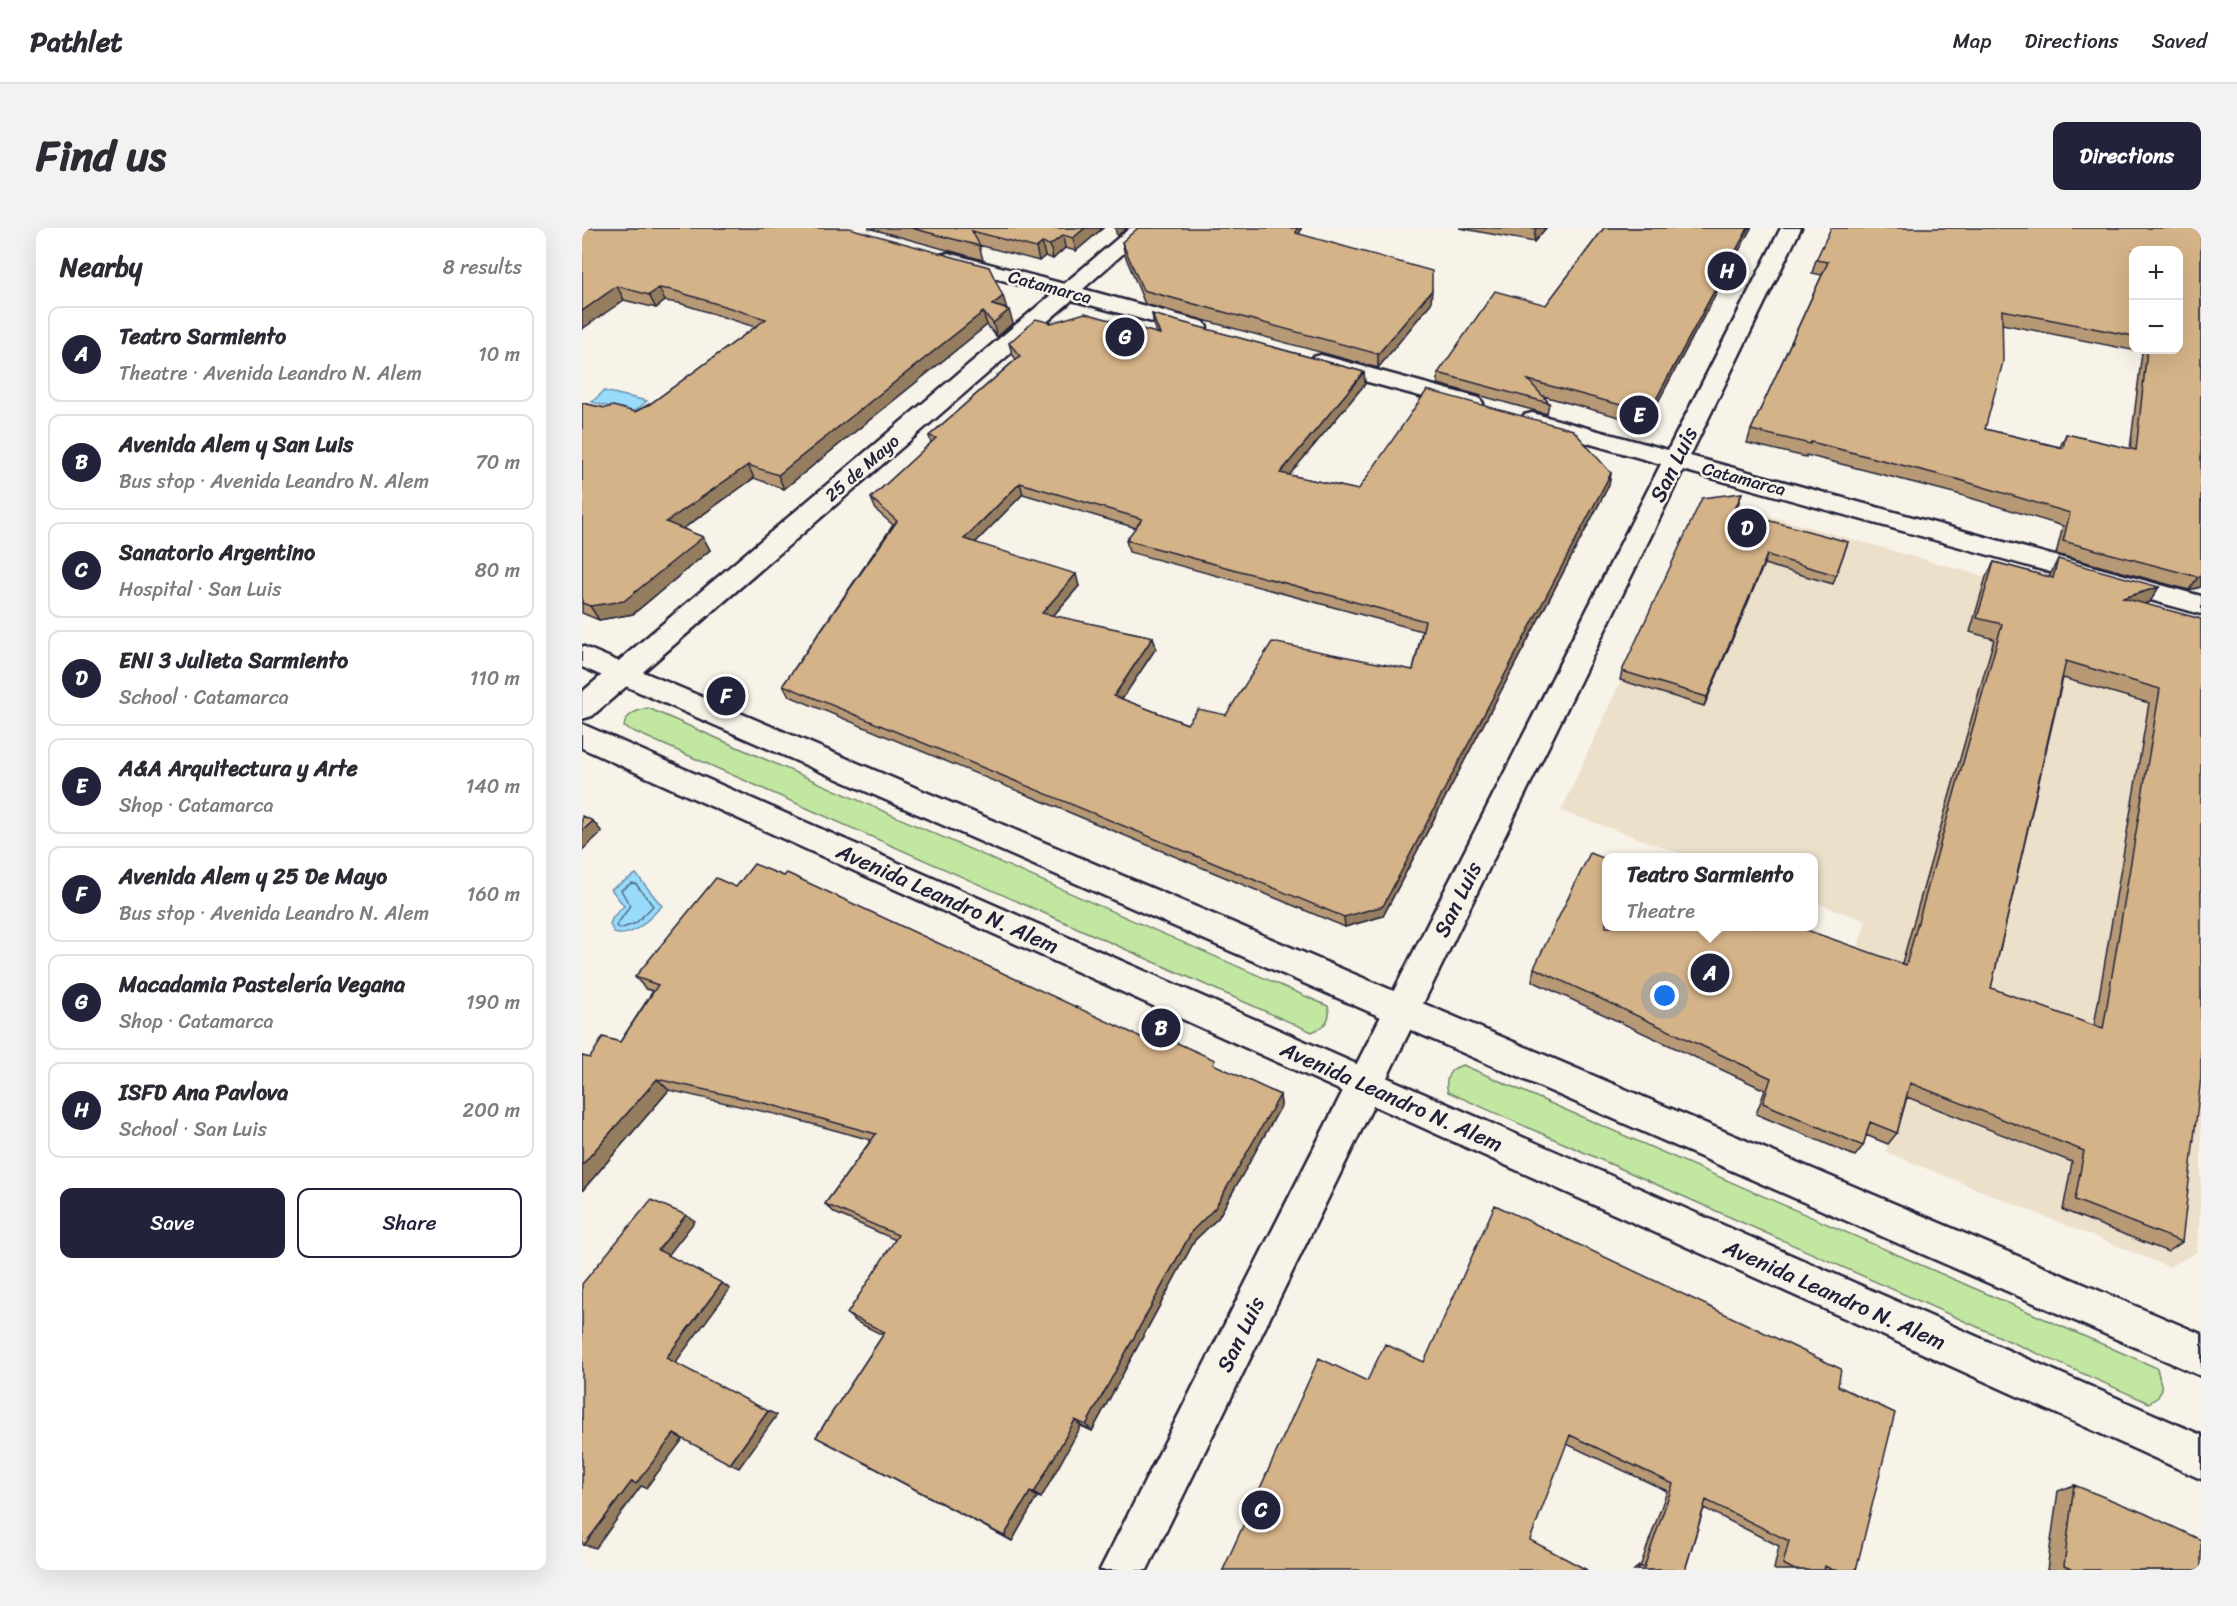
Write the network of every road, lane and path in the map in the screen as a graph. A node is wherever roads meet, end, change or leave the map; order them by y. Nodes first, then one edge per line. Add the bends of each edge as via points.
1 (1142, 228) edge
2 (1791, 228) edge
3 (929, 254) edge
4 (1067, 292) junction
5 (1222, 334) edge
6 (1301, 356) edge
7 (1675, 459) junction
8 (2201, 605) edge
9 (582, 656) edge
10 (622, 673) junction
11 (582, 708) edge
12 (582, 735) edge
13 (1401, 1010) junction
14 (1365, 1084) junction
15 (2201, 1355) edge
16 (2201, 1457) edge
17 (1123, 1570) edge

1 - 4 street, 25 de Mayo
2 - 7 street, San Luis
3 - 4 street, Catamarca
4 - 5 street, Catamarca
4 - 10 street, 25 de Mayo
6 - 7 street, Catamarca
7 - 8 street, Catamarca
7 - 13 street, San Luis
9 - 10 street
10 - 11 street, 25 de Mayo
10 - 13 street
12 - 14 street, Avenida Leandro N. Alem
13 - 14 street, San Luis
13 - 15 street
14 - 16 street, Avenida Leandro N. Alem
14 - 17 street, San Luis

